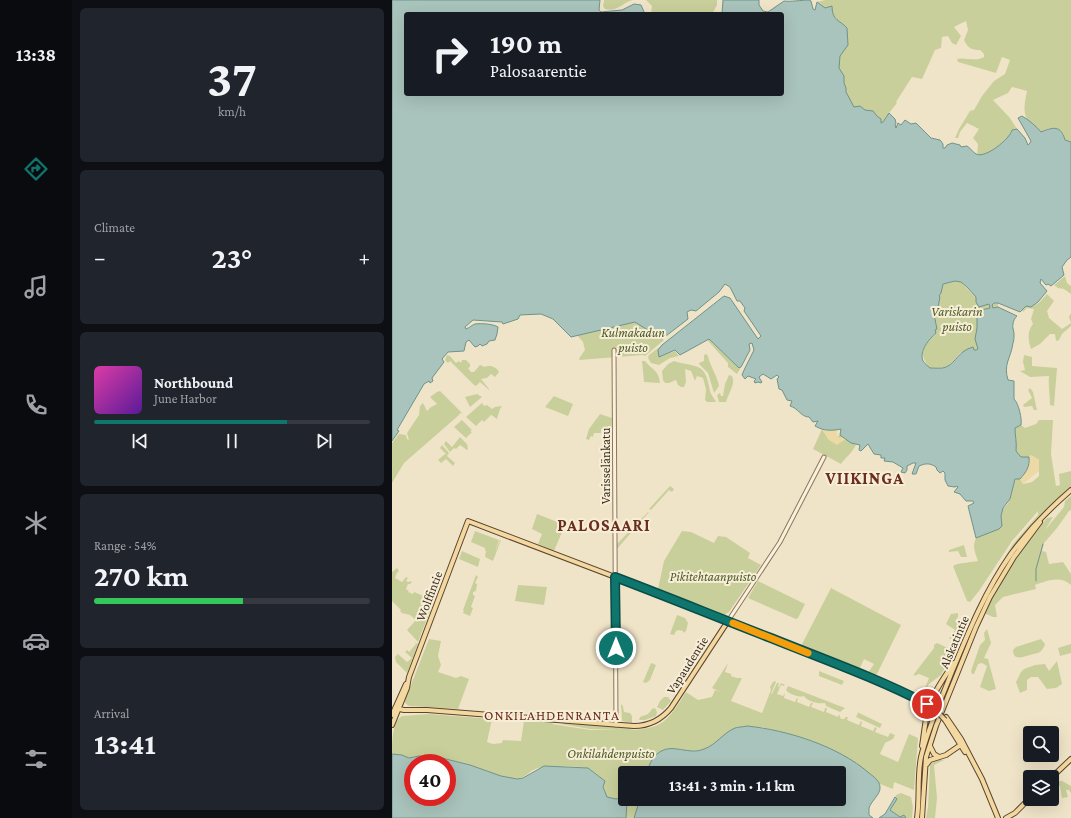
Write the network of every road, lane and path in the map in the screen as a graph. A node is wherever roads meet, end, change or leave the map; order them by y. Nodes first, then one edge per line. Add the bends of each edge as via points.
1 (614, 350) dead end
2 (824, 457) dead end
3 (1071, 490) edge
4 (1046, 514) junction
5 (615, 577) junction
6 (728, 621) junction
7 (959, 656) junction
8 (930, 704) junction
9 (397, 708) junction
10 (392, 715) edge
11 (392, 725) edge
12 (616, 725) junction
13 (930, 744) junction
14 (962, 744) junction
15 (939, 757) junction
16 (1071, 759) edge
17 (920, 765) junction
18 (926, 766) junction
19 (1059, 770) edge
20 (1023, 805) edge
21 (995, 809) junction
22 (1014, 813) junction
23 (917, 818) edge
24 (922, 818) edge
25 (998, 818) edge
26 (1004, 818) edge
27 (1011, 818) edge

1 - 5 street, Varisselänkatu
2 - 6 street, Vapaudentie via 780,542
3 - 4 main road, Alskatintie
4 - 7 main road, Alskatintie via 1034,525 996,576
4 - 13 main road, Alskatintie via 1014,557 990,597
5 - 6 main road
5 - 9 main road, Wolffintie via 468,521
5 - 12 street, Varisselänkatu
6 - 8 main road
6 - 12 main road, Vapaudentie via 666,714 645,725
7 - 8 main road
7 - 17 main road, Alskatintie via 931,724
8 - 14 main road, bridge via 952,726
8 - 17 main road via 925,722
9 - 10 main road, Wolffintie
9 - 11 main road, Wolffintie
9 - 12 main road, Vapaudentie
13 - 15 main road via 932,751
13 - 18 main road, Alskatintie
14 - 15 main road
14 - 21 main road
15 - 18 main road via 930,760
16 - 19 main road
17 - 23 main road, Alskatintie
18 - 24 main road, Alskatintie
20 - 22 main road
21 - 25 main road
21 - 26 main road
22 - 26 main road
22 - 27 main road

